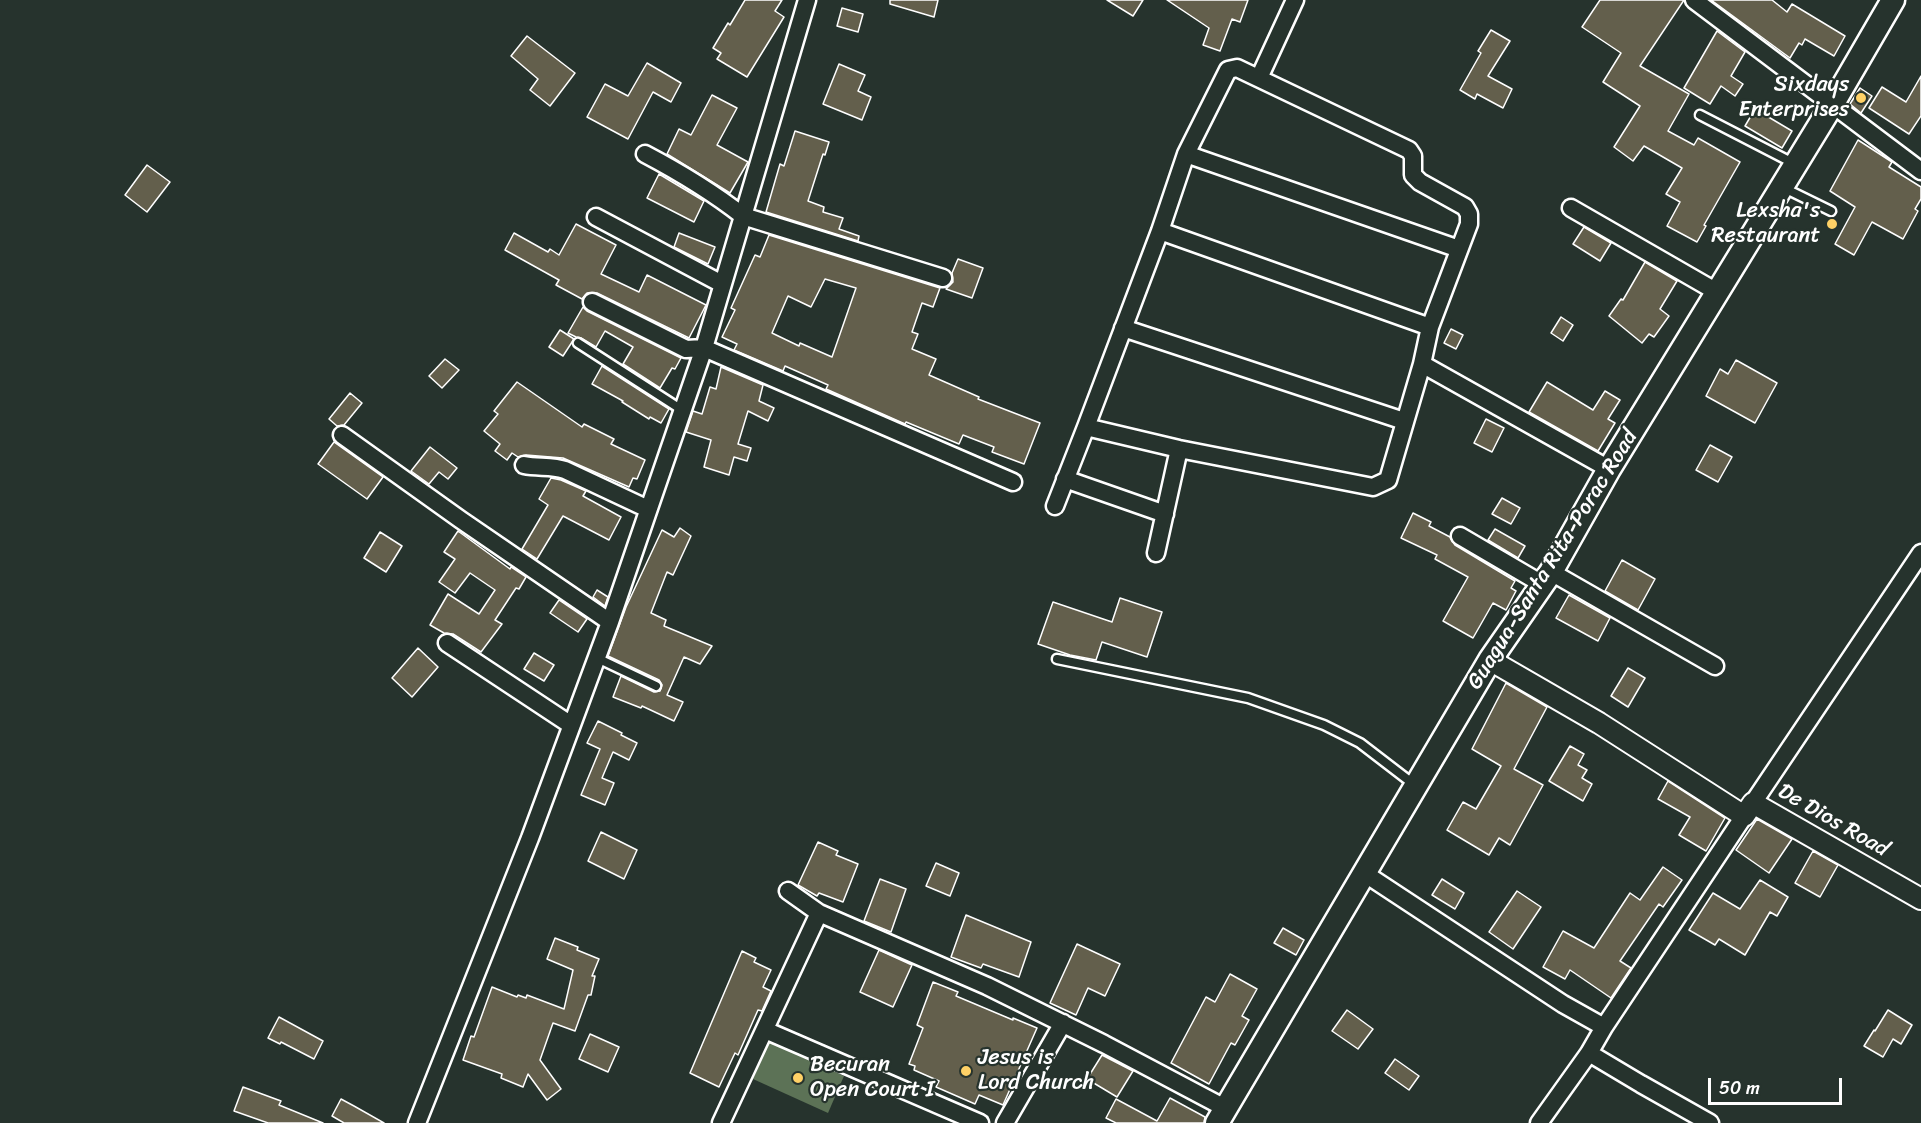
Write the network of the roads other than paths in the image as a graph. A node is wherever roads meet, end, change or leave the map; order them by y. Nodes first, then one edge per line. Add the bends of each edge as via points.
1 (807, 0) edge
2 (1295, 0) edge
3 (1694, 0) edge
4 (1893, 0) edge
5 (1259, 78) junction
6 (1832, 105) junction
7 (1700, 115) dead end
8 (645, 154) dead end
9 (1186, 154) junction
10 (1795, 164) junction
11 (1921, 171) edge
12 (1781, 187) junction
13 (1571, 208) dead end
14 (1831, 211) dead end
15 (743, 216) junction
16 (596, 217) dead end
17 (1160, 231) junction
18 (1459, 249) junction
19 (943, 278) dead end
20 (722, 284) junction
21 (1717, 291) junction
22 (592, 302) dead end
23 (1430, 327) junction
24 (1123, 328) junction
25 (578, 343) dead end
26 (704, 348) junction
27 (1422, 364) junction
28 (682, 411) junction
29 (1404, 421) junction
30 (1086, 427) junction
31 (342, 435) dead end
32 (1179, 449) junction
33 (524, 465) dead end
34 (1609, 469) junction
35 (1065, 479) junction
36 (1013, 482) dead end
37 (1055, 506) dead end
38 (648, 509) junction
39 (1165, 514) junction
40 (1460, 536) dead end
41 (1156, 553) dead end
42 (1921, 553) edge
43 (1546, 578) junction
44 (610, 622) junction
45 (447, 643) dead end
46 (597, 658) junction
47 (1057, 659) dead end
48 (1490, 660) junction
49 (1715, 666) dead end
50 (656, 686) dead end
51 (571, 725) junction
52 (1416, 787) junction
53 (1749, 809) junction
54 (1364, 873) junction
55 (788, 891) dead end
56 (1921, 899) edge
57 (819, 913) junction
58 (1063, 1023) junction
59 (1604, 1027) junction
60 (765, 1030) junction
61 (1589, 1053) junction
62 (1221, 1116) edge
63 (417, 1123) edge
64 (722, 1123) edge
65 (980, 1123) edge
66 (1005, 1123) edge
67 (1539, 1123) edge
68 (1710, 1123) edge

1 - 15 street
2 - 5 street
3 - 6 street
4 - 6 main road, Guagua-Santa Rita-Porac Road
5 - 9 street via 1237,68 1228,70
5 - 18 street via 1409,150 1413,156 1413,175 1465,207 1469,214
6 - 10 main road, Guagua-Santa Rita-Porac Road
6 - 11 street
7 - 10 lane
8 - 15 street via 688,176
9 - 17 street
9 - 18 street
10 - 12 main road, Guagua-Santa Rita-Porac Road
12 - 14 lane
12 - 21 main road, Guagua-Santa Rita-Porac Road
13 - 21 street
15 - 19 street
15 - 20 street
16 - 20 street
17 - 23 street
17 - 24 street
18 - 23 street
20 - 26 street
21 - 34 main road, Guagua-Santa Rita-Porac Road
22 - 26 street via 686,349
23 - 27 street
24 - 29 street
24 - 30 street
25 - 28 lane
26 - 28 street
26 - 36 street
27 - 29 street
27 - 34 street
28 - 38 street
29 - 32 street via 1388,480 1373,487
30 - 32 street
30 - 35 street
31 - 44 street
32 - 39 street
33 - 38 street via 565,470
34 - 43 main road, Guagua-Santa Rita-Porac Road
35 - 37 street
35 - 39 street
38 - 44 street
39 - 41 street
40 - 43 street
42 - 53 street
43 - 48 main road, Guagua-Santa Rita-Porac Road
43 - 49 street
44 - 46 street
45 - 51 street
46 - 50 lane
46 - 51 street
47 - 52 lane via 1248,698 1360,743
48 - 52 main road, Guagua-Santa Rita-Porac Road
48 - 53 street, De Dios Road
51 - 63 street
52 - 54 main road, Guagua-Santa Rita-Porac Road
53 - 56 street, De Dios Road
53 - 59 street
54 - 59 street
54 - 62 main road, Guagua-Santa Rita-Porac Road
55 - 57 street
57 - 58 street
57 - 60 street
58 - 62 street
58 - 66 street
59 - 61 street
60 - 64 street
60 - 65 street
61 - 67 street
61 - 68 street

